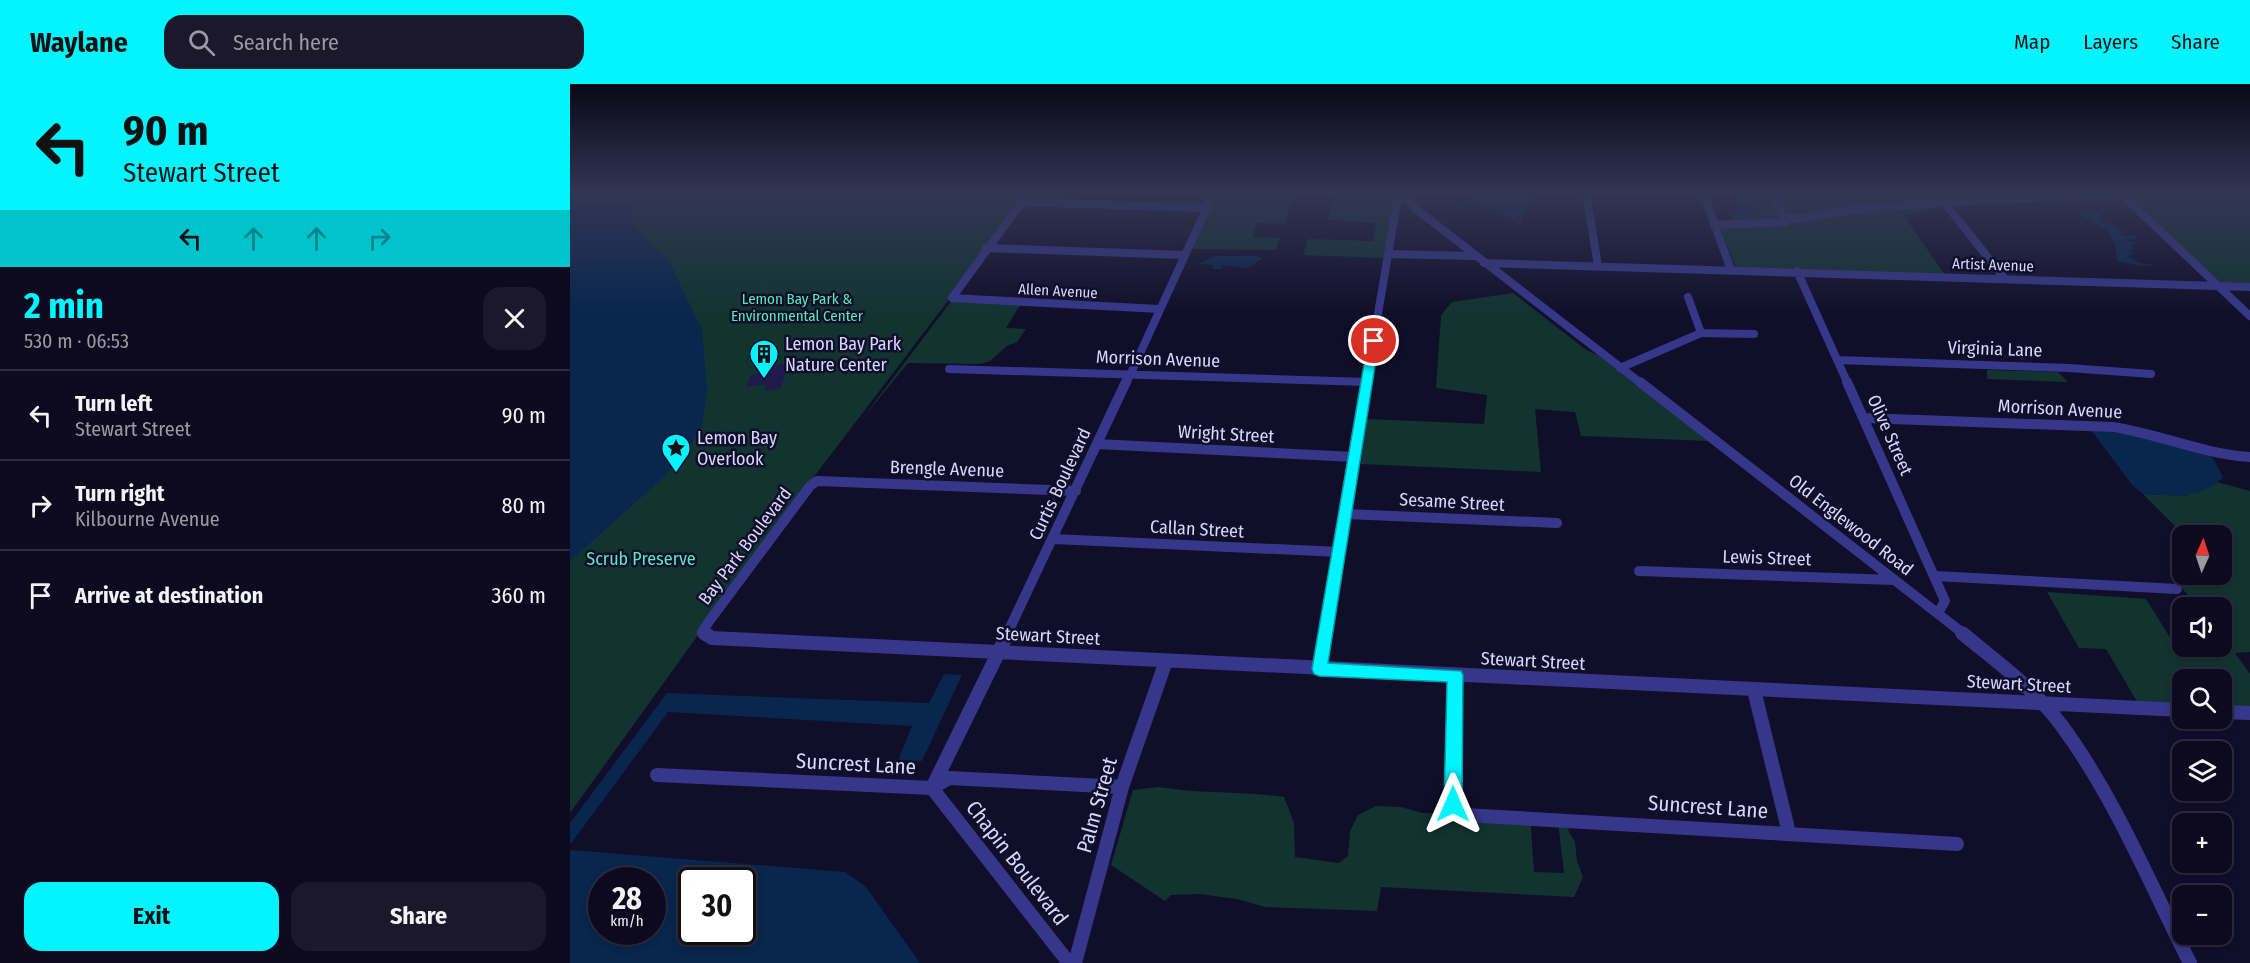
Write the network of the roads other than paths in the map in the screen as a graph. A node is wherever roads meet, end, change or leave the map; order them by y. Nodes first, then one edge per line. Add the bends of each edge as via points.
1 (997, 233) edge
2 (1195, 233) edge
3 (1392, 233) edge
4 (1447, 233) edge
5 (1593, 233) edge
6 (1717, 233) edge
7 (1969, 233) edge
8 (2163, 233) edge
9 (986, 248) junction
10 (1389, 254) junction
11 (1185, 255) junction
12 (1480, 259) junction
13 (1598, 266) junction
14 (1731, 270) junction
15 (1797, 271) junction
16 (2005, 279) junction
17 (2219, 286) junction
18 (2250, 288) edge
19 (1688, 297) dead end
20 (1160, 309) junction
21 (2250, 316) edge
22 (1701, 333) junction
23 (1754, 334) dead end
24 (1837, 360) junction
25 (1620, 368) junction
26 (949, 369) dead end
27 (1129, 374) junction
28 (2151, 374) dead end
29 (1367, 381) junction
30 (1865, 418) junction
31 (1097, 444) junction
32 (1354, 457) junction
33 (2250, 458) edge
34 (817, 481) joint
35 (1076, 491) junction
36 (1346, 514) junction
37 (1557, 523) dead end
38 (1054, 539) junction
39 (1340, 552) junction
40 (1639, 572) dead end
41 (1935, 576) junction
42 (1894, 580) junction
43 (2177, 589) dead end
44 (1938, 613) junction
45 (704, 634) joint
46 (999, 651) junction
47 (1166, 660) junction
48 (1319, 669) junction
49 (1455, 675) junction
50 (1754, 690) junction
51 (2043, 703) junction
52 (2172, 709) edge
53 (2232, 712) edge
54 (2250, 713) edge
55 (657, 775) dead end
56 (932, 788) junction
57 (1122, 788) junction
58 (1789, 833) junction
59 (1957, 844) dead end
60 (1069, 963) edge
61 (1075, 963) edge
62 (2190, 963) edge

1 - 9 street
2 - 11 street, Curtis Boulevard
3 - 10 street
4 - 12 street, Old Englewood Road
5 - 13 street
6 - 14 street
7 - 16 street
8 - 17 street
9 - 11 street
9 - 20 street, Allen Avenue via 953,295 955,300
10 - 12 street, Artist Avenue
10 - 29 street
11 - 20 street, Curtis Boulevard
12 - 13 street, Artist Avenue
12 - 25 street, Old Englewood Road
13 - 14 street, Artist Avenue
14 - 15 street, Artist Avenue
15 - 16 street, Artist Avenue
15 - 24 street, Olive Street
16 - 17 street, Artist Avenue
17 - 18 street, Artist Avenue
17 - 21 street
19 - 22 street
20 - 27 street, Curtis Boulevard
22 - 23 street
22 - 25 street
24 - 28 street, Virginia Lane
24 - 30 street, Olive Street
25 - 42 street, Old Englewood Road
26 - 27 street, Morrison Avenue
27 - 29 street, Morrison Avenue
27 - 31 street, Curtis Boulevard
29 - 32 street
30 - 33 street, Morrison Avenue via 2114,427
30 - 41 street, Olive Street
31 - 32 street, Wright Street
31 - 35 street, Curtis Boulevard
32 - 36 street
34 - 35 street, Brengle Avenue
34 - 45 street, Bay Park Boulevard via 710,620
35 - 38 street, Curtis Boulevard
36 - 37 street, Sesame Street
36 - 39 street
38 - 39 street, Callan Street
38 - 46 street, Curtis Boulevard
39 - 48 street
40 - 42 street, Lewis Street
41 - 43 street
41 - 44 street, Olive Street via 1945,601
42 - 44 street, Old Englewood Road
44 - 51 street, Old Englewood Road
45 - 46 street, Stewart Street via 712,638
46 - 47 street, Stewart Street
46 - 56 street, Curtis Boulevard
47 - 48 street, Stewart Street
47 - 57 street, Palm Street
48 - 49 street, Stewart Street
49 - 50 street, Stewart Street
49 - 58 street, Suncrest Lane via 1453,797 1457,810 1465,815
50 - 51 street, Stewart Street
50 - 58 street
51 - 52 street, Stewart Street
51 - 62 street, Old Englewood Road via 2099,782
53 - 54 street
55 - 56 street, Suncrest Lane
56 - 57 street, Suncrest Lane via 949,778
56 - 60 street, Chapin Boulevard
57 - 61 street, Palm Street
58 - 59 street, Suncrest Lane

